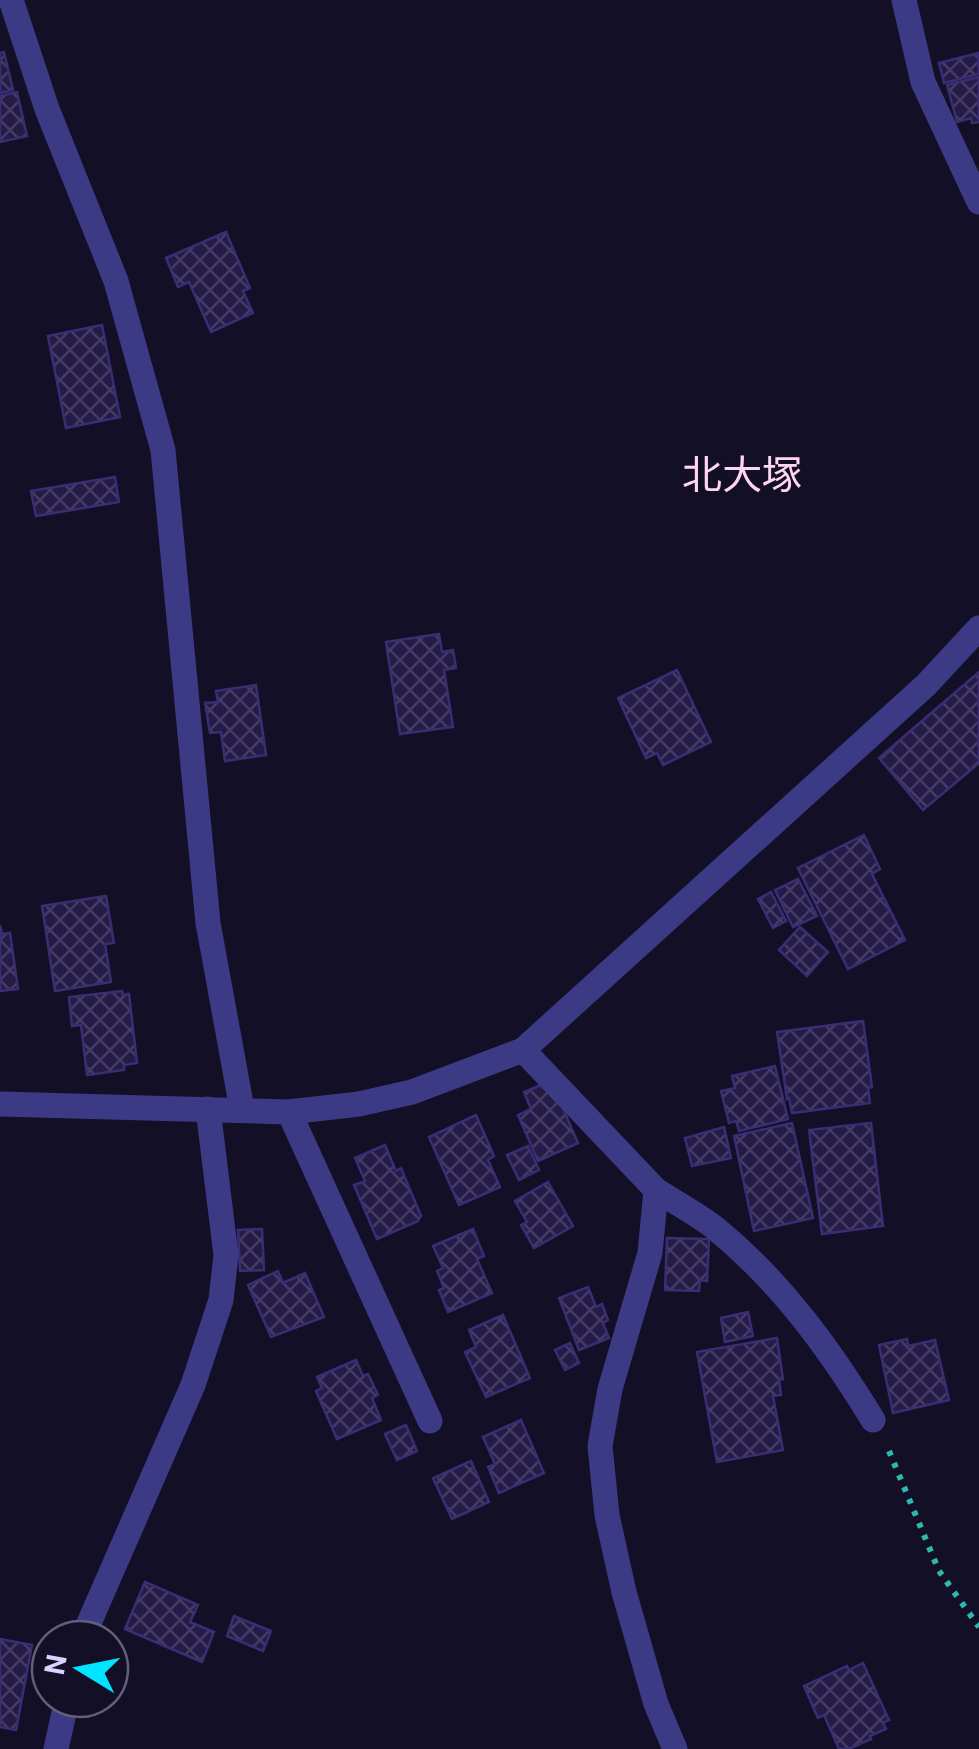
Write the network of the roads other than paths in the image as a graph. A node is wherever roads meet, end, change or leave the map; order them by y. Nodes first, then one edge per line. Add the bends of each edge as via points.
1 (11, 0) edge
2 (904, 0) edge
3 (979, 202) edge
4 (979, 628) edge
5 (523, 1050) junction
6 (0, 1104) edge
7 (208, 1109) junction
8 (242, 1109) junction
9 (289, 1112) junction
10 (656, 1190) junction
11 (872, 1420) road end
12 (430, 1421) dead end
13 (91, 1619) edge
14 (63, 1719) edge
15 (56, 1749) edge
16 (675, 1749) edge

1 - 8 street via 116,281 163,450 208,923
2 - 3 street via 923,82
4 - 5 street via 926,685
5 - 9 street via 412,1092
5 - 10 street
6 - 7 street
7 - 8 street
7 - 13 street via 226,1256 221,1300 193,1385
8 - 9 street
9 - 12 street
10 - 11 street via 714,1228 777,1286 829,1350
10 - 16 street via 650,1253 600,1446 624,1592
14 - 15 street

